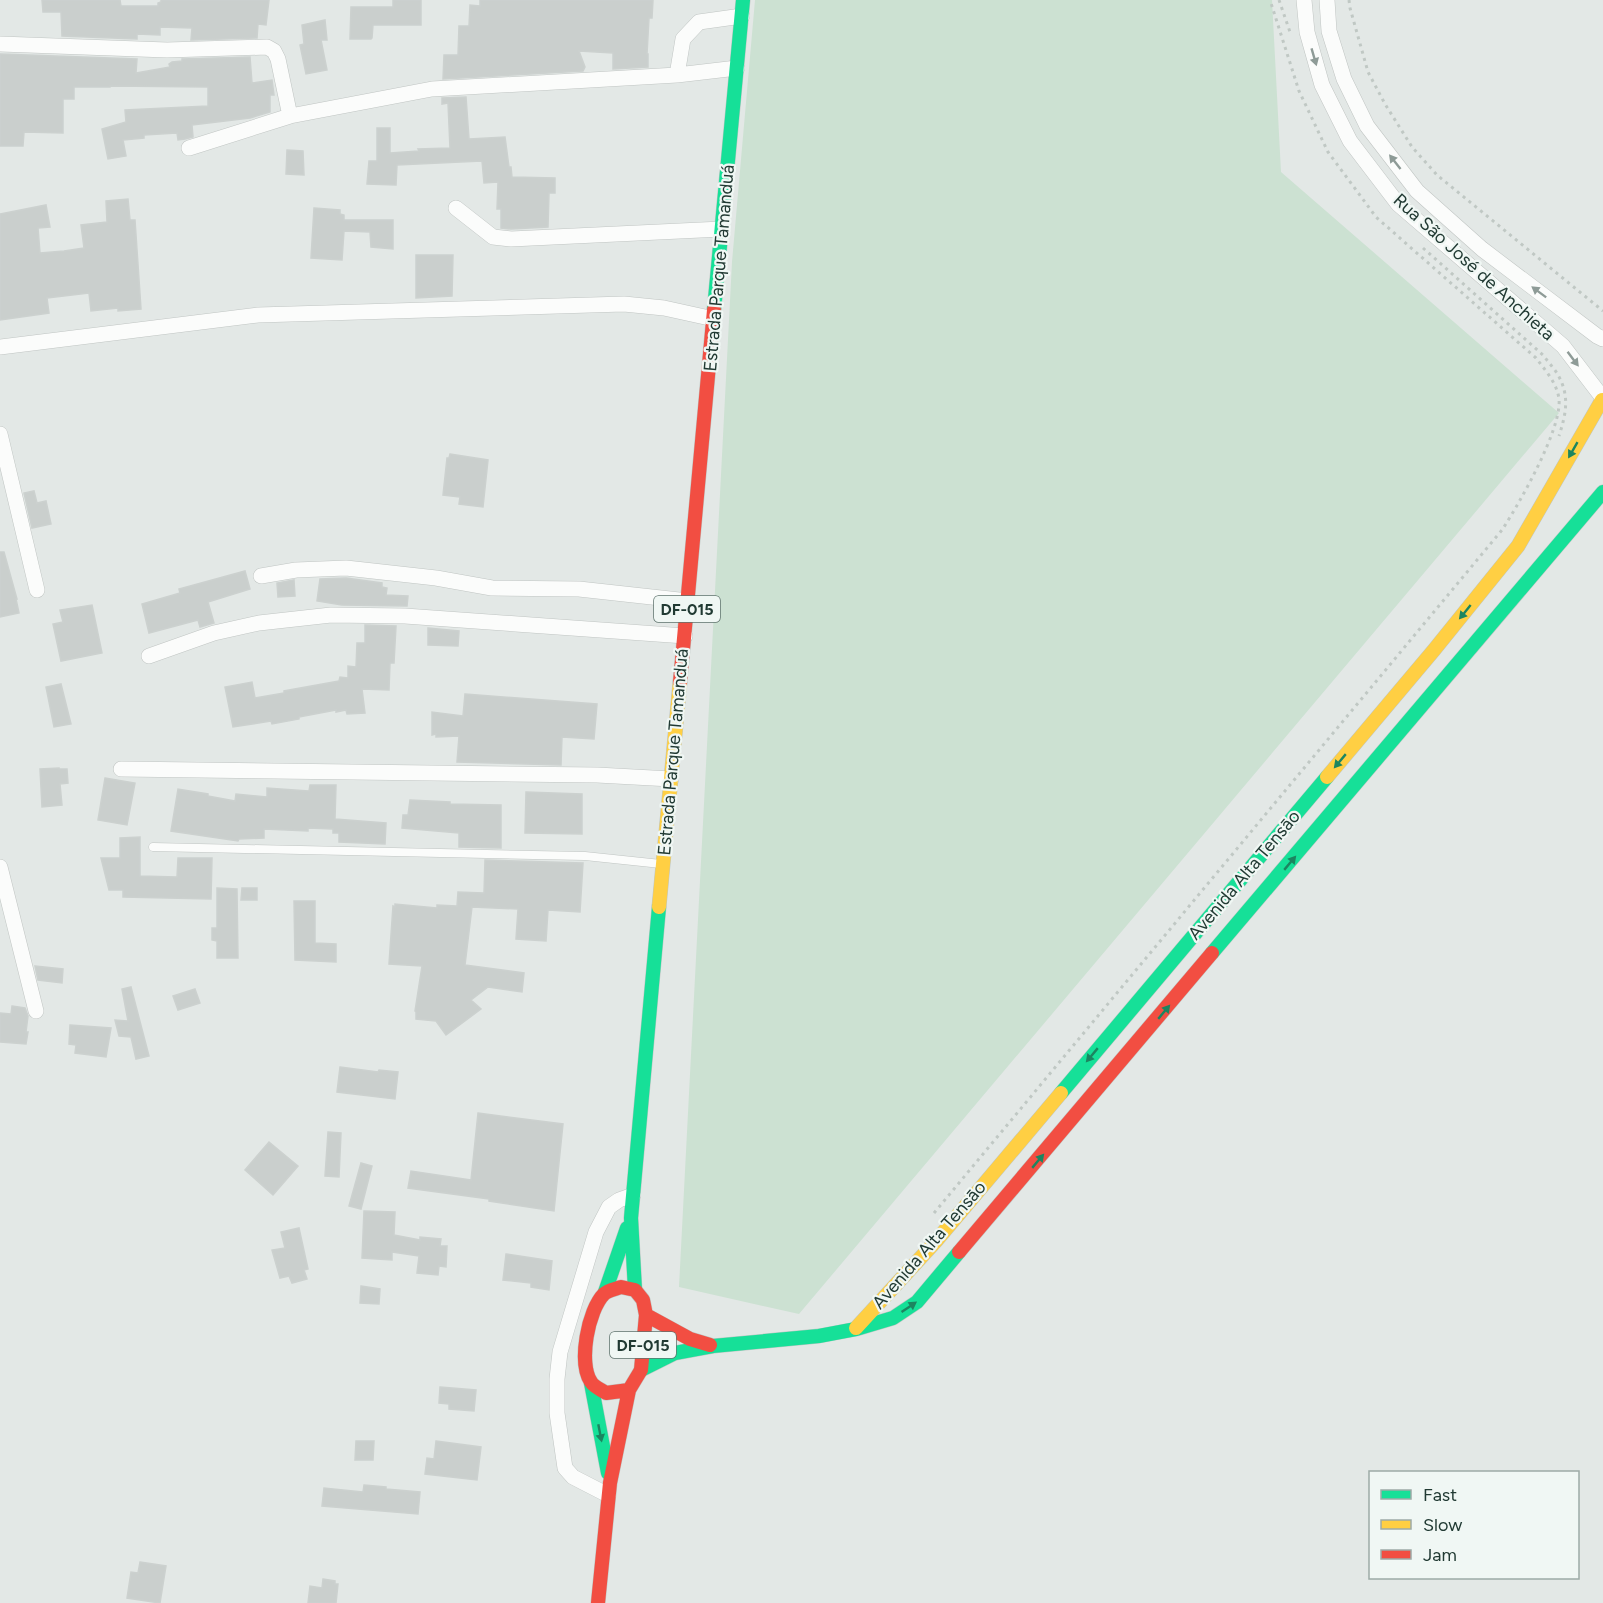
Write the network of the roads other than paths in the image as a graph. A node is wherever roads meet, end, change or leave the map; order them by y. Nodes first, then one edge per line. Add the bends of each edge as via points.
1 (743, 0) edge
2 (1304, 0) edge
3 (1327, 0) edge
4 (742, 16) junction
5 (0, 44) edge
6 (737, 68) junction
7 (677, 75) junction
8 (290, 116) junction
9 (189, 148) dead end
10 (456, 208) dead end
11 (722, 229) junction
12 (714, 319) junction
13 (1603, 339) edge
14 (0, 347) edge
15 (1603, 397) edge
16 (0, 434) edge
17 (1603, 492) edge
18 (261, 576) dead end
19 (37, 590) dead end
20 (688, 601) junction
21 (685, 636) junction
22 (149, 656) dead end
23 (120, 768) dead end
24 (671, 779) junction
25 (153, 847) dead end
26 (663, 864) junction
27 (0, 867) edge
28 (36, 1011) dead end
29 (633, 1195) junction
30 (631, 1218) junction
31 (635, 1290) junction
32 (606, 1292) junction
33 (646, 1315) junction
34 (856, 1329) junction
35 (714, 1346) junction
36 (640, 1370) junction
37 (591, 1383) junction
38 (629, 1390) junction
39 (609, 1489) junction
40 (598, 1603) edge

1 - 4 street, Estrada Parque Tamanduá / DF-015
2 -> 15 street, Rua São José de Anchieta via 1307,32 1322,85 1350,141 1398,204 1563,346
13 -> 3 street, Rua São José de Anchieta via 1482,249 1417,191 1367,126 1348,88 1329,32
4 - 6 street, Estrada Parque Tamanduá / DF-015
4 - 7 street via 699,22 683,39
5 - 8 street via 167,50 267,47 278,59
6 - 7 street
6 - 11 street, Estrada Parque Tamanduá / DF-015
7 - 8 street via 432,89
8 - 9 street
10 - 11 street via 493,237 511,239
11 - 12 street, Estrada Parque Tamanduá / DF-015
12 - 14 street via 624,304 258,315
12 - 20 street, Estrada Parque Tamanduá / DF-015
15 -> 34 street, Avenida Alta Tensāo via 1518,546 944,1232
16 - 19 street
34 -> 17 street, Avenida Alta Tensāo via 893,1318 924,1295
18 - 20 street via 346,568 492,588 579,589
20 - 21 street, Estrada Parque Tamanduá / DF-015
21 - 22 street via 405,616 331,615 225,630
21 - 24 street, Estrada Parque Tamanduá / DF-015
23 - 24 street
24 - 26 street, Estrada Parque Tamanduá / DF-015
25 - 26 lane via 585,856
26 - 29 street, Estrada Parque Tamanduá / DF-015
27 - 28 street
29 - 30 street, Estrada Parque Tamanduá / DF-015
29 - 39 street via 609,1208 596,1232 560,1352 557,1379 557,1413 565,1468 573,1477
30 - 31 street, Estrada Parque Tamanduá / DF-015
30 - 32 street, Estrada Parque Tamanduá / DF-015
31 - 32 street via 621,1287
31 - 33 street, DF-015 via 643,1300
32 - 37 street, DF-015 via 593,1310 586,1336 585,1365
33 - 35 street, Avenida Alta Tensāo via 690,1339
33 - 36 street, DF-015
34 - 35 street, Avenida Alta Tensāo
35 - 36 street, Avenida Alta Tensāo via 675,1353
36 - 38 street, DF-015
37 - 38 street via 606,1393
37 -> 39 street, DF-015
38 - 39 street, DF-015
39 - 40 street, DF-015

